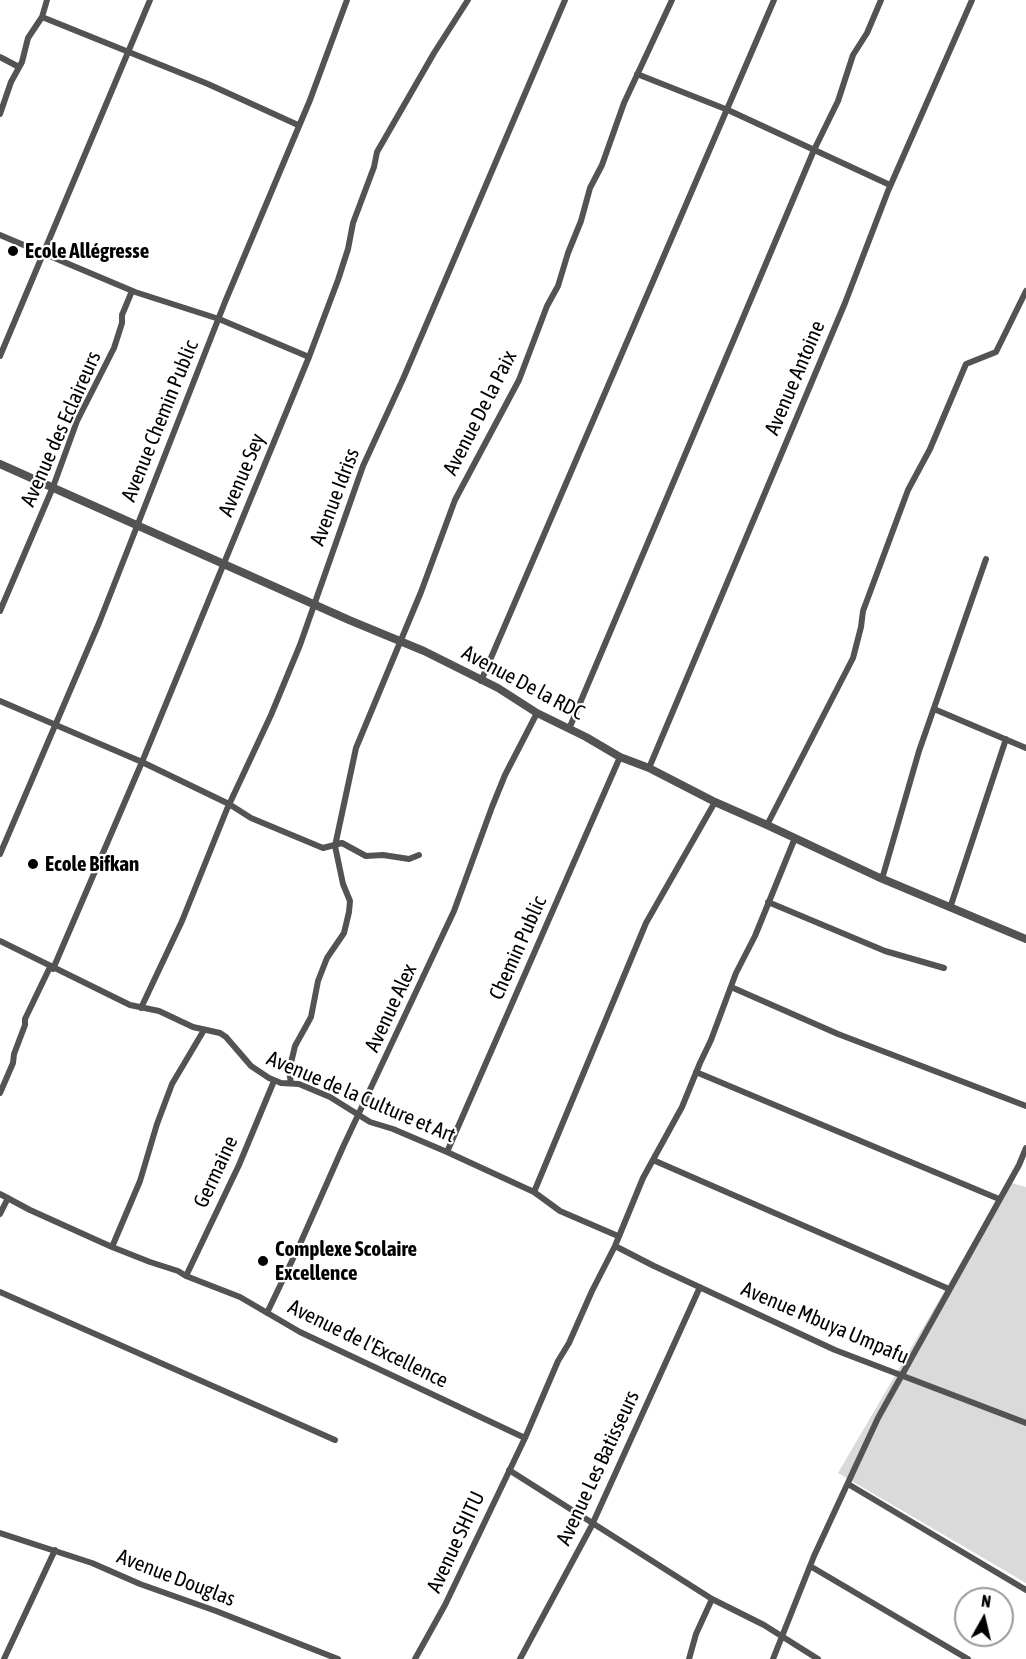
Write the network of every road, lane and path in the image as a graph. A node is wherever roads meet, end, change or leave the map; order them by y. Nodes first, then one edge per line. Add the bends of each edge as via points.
1 (47, 0) edge
2 (150, 0) edge
3 (347, 0) edge
4 (468, 0) edge
5 (565, 0) edge
6 (672, 0) edge
7 (774, 0) edge
8 (881, 0) edge
9 (972, 0) edge
10 (42, 17) junction
11 (128, 53) junction
12 (0, 57) edge
13 (19, 67) junction
14 (637, 75) junction
15 (728, 110) junction
16 (0, 114) edge
17 (298, 125) junction
18 (814, 150) junction
19 (890, 185) junction
20 (0, 235) edge
21 (44, 254) junction
22 (132, 291) junction
23 (1026, 291) edge
24 (219, 319) junction
25 (0, 356) edge
26 (309, 357) junction
27 (0, 464) edge
28 (53, 487) junction
29 (137, 524) junction
30 (986, 559) dead end
31 (223, 562) junction
32 (313, 604) junction
33 (0, 611) edge
34 (400, 641) junction
35 (481, 681) junction
36 (0, 701) edge
37 (934, 709) junction
38 (537, 713) junction
39 (54, 724) junction
40 (569, 729) junction
41 (1006, 740) junction
42 (1026, 748) edge
43 (620, 758) junction
44 (142, 762) junction
45 (649, 768) junction
46 (715, 802) junction
47 (229, 804) junction
48 (767, 825) junction
49 (795, 838) junction
50 (335, 846) junction
51 (0, 854) edge
52 (419, 855) dead end
53 (882, 879) junction
54 (768, 902) junction
55 (950, 908) junction
56 (1026, 939) edge
57 (0, 941) edge
58 (52, 968) junction
59 (944, 969) dead end
60 (731, 987) junction
61 (141, 1008) junction
62 (204, 1030) junction
63 (696, 1072) junction
64 (274, 1081) junction
65 (291, 1083) junction
66 (0, 1093) edge
67 (1026, 1106) edge
68 (359, 1114) junction
69 (1026, 1148) edge
70 (447, 1152) junction
71 (653, 1160) junction
72 (534, 1192) junction
73 (0, 1194) edge
74 (8, 1198) junction
75 (999, 1199) junction
76 (0, 1214) edge
77 (618, 1236) junction
78 (615, 1246) junction
79 (112, 1247) junction
80 (186, 1276) junction
81 (700, 1287) junction
82 (949, 1289) junction
83 (0, 1292) edge
84 (267, 1313) junction
85 (903, 1375) junction
86 (1026, 1423) edge
87 (525, 1438) junction
88 (335, 1440) dead end
89 (509, 1470) junction
90 (848, 1484) junction
91 (592, 1524) junction
92 (0, 1533) edge
93 (55, 1550) junction
94 (810, 1566) junction
95 (1026, 1590) edge
96 (712, 1599) junction
97 (781, 1636) junction
98 (4, 1659) edge
99 (338, 1659) edge
100 (415, 1659) edge
101 (520, 1659) edge
102 (689, 1659) edge
103 (773, 1659) edge
104 (818, 1659) edge
105 (968, 1659) edge

1 - 10 street
2 - 11 street
3 - 17 street, Avenue Chemin Public
4 - 26 street, Avenue Sey via 377,152 338,280
5 - 32 street, Avenue Idriss via 363,466
6 - 14 street, Avenue De la Paix
7 - 15 street
8 - 18 street via 853,55 838,101
9 - 19 street, Avenue Antoine
10 - 11 street
10 - 13 street via 28,38
11 - 17 street
11 - 21 street
12 - 13 street
13 - 16 street
14 - 15 street
14 - 34 street, Avenue De la Paix via 590,188 558,286 519,380 455,500
15 - 18 street
15 - 35 street
17 - 24 street, Avenue Chemin Public
18 - 19 street
18 - 40 street
19 - 45 street, Avenue Antoine via 845,303
20 - 21 street
21 - 22 street
21 - 25 street
22 - 24 street
22 - 28 street, Avenue des Eclaireurs via 114,348 80,416
23 - 48 street via 996,352 966,364 908,490 862,611 853,658
24 - 26 street
24 - 29 street, Avenue Chemin Public
26 - 31 street, Avenue Sey
27 - 28 street, Avenue De la RDC
28 - 29 street, Avenue De la RDC
28 - 33 street, Avenue des Eclaireurs
29 - 31 street, Avenue De la RDC
29 - 39 street, Avenue Chemin Public
30 - 37 street
31 - 32 street, Avenue De la RDC
31 - 44 street, Avenue Sey
32 - 34 street, Avenue De la RDC
32 - 47 street, Avenue Idriss via 271,715
34 - 35 street, Avenue De la RDC
34 - 50 street, Avenue De la Paix via 356,748
35 - 38 street, Avenue De la RDC
36 - 39 street
37 - 41 street
37 - 53 street
38 - 40 street, Avenue De la RDC
38 - 68 street, Avenue Alex via 492,807 454,911
39 - 44 street
39 - 51 street, Avenue Chemin Public
40 - 43 street, Avenue De la RDC
41 - 42 street
41 - 55 street
43 - 45 street, Avenue De la RDC
43 - 70 street, Chemin Public
44 - 47 street
44 - 58 street, Avenue Sey
45 - 46 street, Avenue De la RDC
46 - 48 street, Avenue De la RDC
46 - 72 street via 646,923
47 - 50 street via 251,818 323,848
47 - 61 street, Avenue Idriss via 183,921
48 - 49 street, Avenue De la RDC
49 - 53 street, Avenue De la RDC
49 - 54 street, Avenue SHITU
50 - 52 street via 342,843 366,856 409,859
50 - 65 street via 350,901 349,912 344,933 327,958 318,981 311,1017 295,1046 289,1071
53 - 55 street, Avenue De la RDC
54 - 59 street via 885,951
54 - 60 street, Avenue SHITU
55 - 56 street, Avenue De la RDC
57 - 58 street, Avenue de la Culture et Art
58 - 61 street, Avenue de la Culture et Art
58 - 66 street, Avenue Sey via 25,1019
60 - 63 street, Avenue SHITU
60 - 67 street via 838,1034
61 - 62 street, Avenue de la Culture et Art via 159,1011
62 - 64 street, Avenue de la Culture et Art via 226,1037 251,1066
62 - 79 street via 172,1084 140,1181
63 - 71 street, Avenue SHITU
63 - 75 street
64 - 65 street, Avenue de la Culture et Art
64 - 80 street, Germaine
65 - 68 street, Avenue de la Culture et Art via 330,1096
68 - 70 street, Avenue de la Culture et Art
68 - 84 street, Avenue Alex
69 - 75 street
70 - 72 street, Avenue de la Culture et Art
71 - 77 street, Avenue SHITU
71 - 82 street
72 - 77 street, Avenue de la Culture et Art via 560,1211
73 - 74 street, Avenue de l'Excellence
74 - 76 street
74 - 79 street, Avenue de l'Excellence
75 - 82 street
77 - 78 street, Avenue SHITU
78 - 81 street, Avenue Mbuya Umpafu
78 - 87 street, Avenue SHITU
79 - 80 street, Avenue de l'Excellence
80 - 84 street, Avenue de l'Excellence via 240,1297
81 - 85 street, Avenue Mbuya Umpafu via 835,1350
81 - 91 street, Avenue Les Batisseurs
82 - 85 street
83 - 88 street
84 - 87 street, Avenue de l'Excellence
85 - 86 street, Avenue Mbuya Umpafu
85 - 90 street
87 - 89 street, Avenue SHITU
89 - 91 street
89 - 100 street, Avenue SHITU
90 - 94 street
90 - 95 street
91 - 96 street
91 - 101 street, Avenue Les Batisseurs
92 - 93 street, Avenue Douglas
93 - 98 street
93 - 99 street, Avenue Douglas
94 - 97 street
94 - 105 street
96 - 97 street
96 - 102 street
97 - 103 street
97 - 104 street

